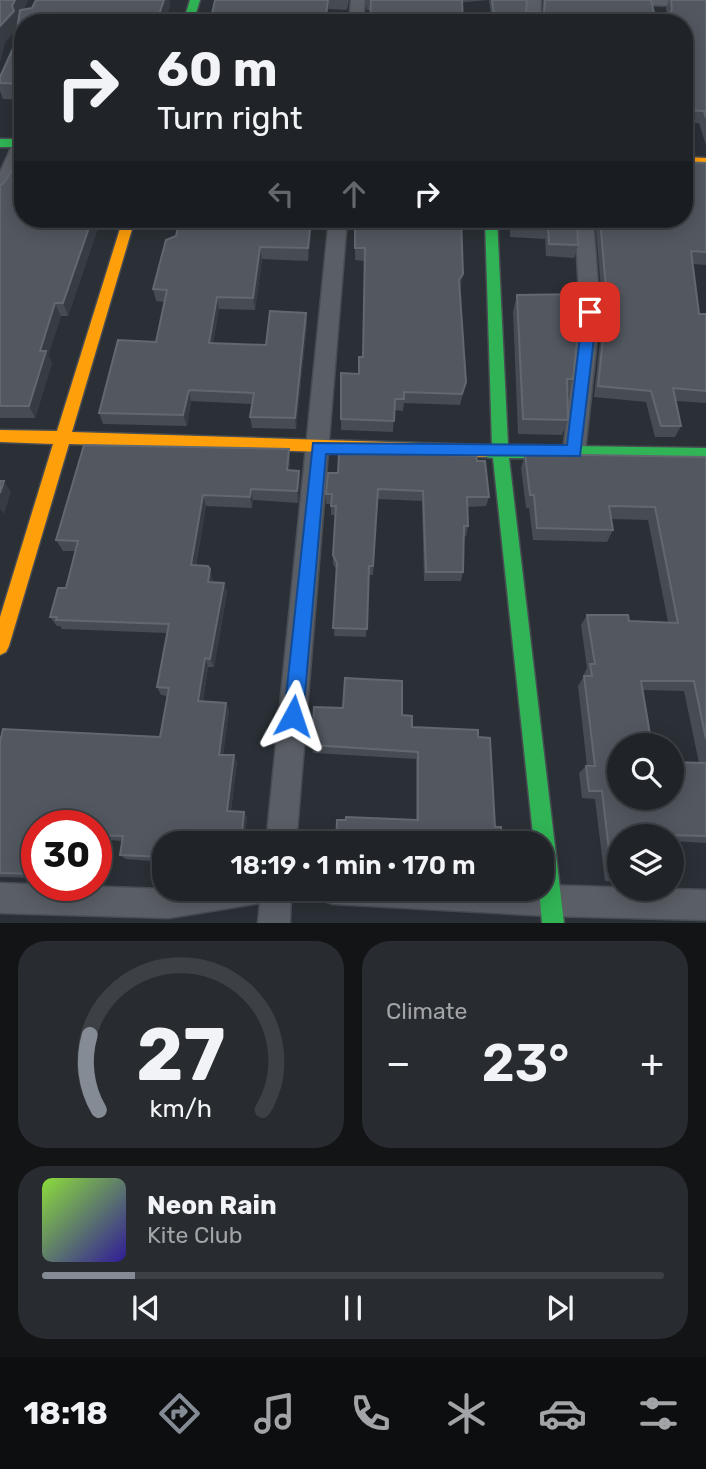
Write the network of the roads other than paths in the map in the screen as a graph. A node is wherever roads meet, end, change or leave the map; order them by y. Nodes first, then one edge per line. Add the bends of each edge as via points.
1 (618, 0) edge
2 (706, 3) edge
3 (656, 7) edge
4 (14, 161) edge
5 (0, 192) edge
6 (126, 228) edge
7 (337, 228) edge
8 (491, 228) edge
9 (585, 228) edge
10 (0, 436) edge
11 (63, 438) junction
12 (319, 448) junction
13 (500, 451) junction
14 (575, 452) junction
15 (706, 454) edge
16 (0, 646) edge
17 (282, 831) edge
18 (0, 898) edge
19 (182, 901) edge
20 (275, 901) edge
21 (447, 901) edge
22 (706, 905) edge
23 (552, 912) edge
24 (274, 923) edge

1 - 3 street
2 - 3 street
4 - 5 street
6 - 11 street
7 - 12 street
8 - 13 street
9 - 14 street via 590,312
10 - 11 street
11 - 12 street
11 - 16 street
12 - 13 street
12 - 17 street
13 - 14 street
13 - 23 street
14 - 15 street
18 - 19 street
20 - 24 street
21 - 23 street
22 - 23 street

